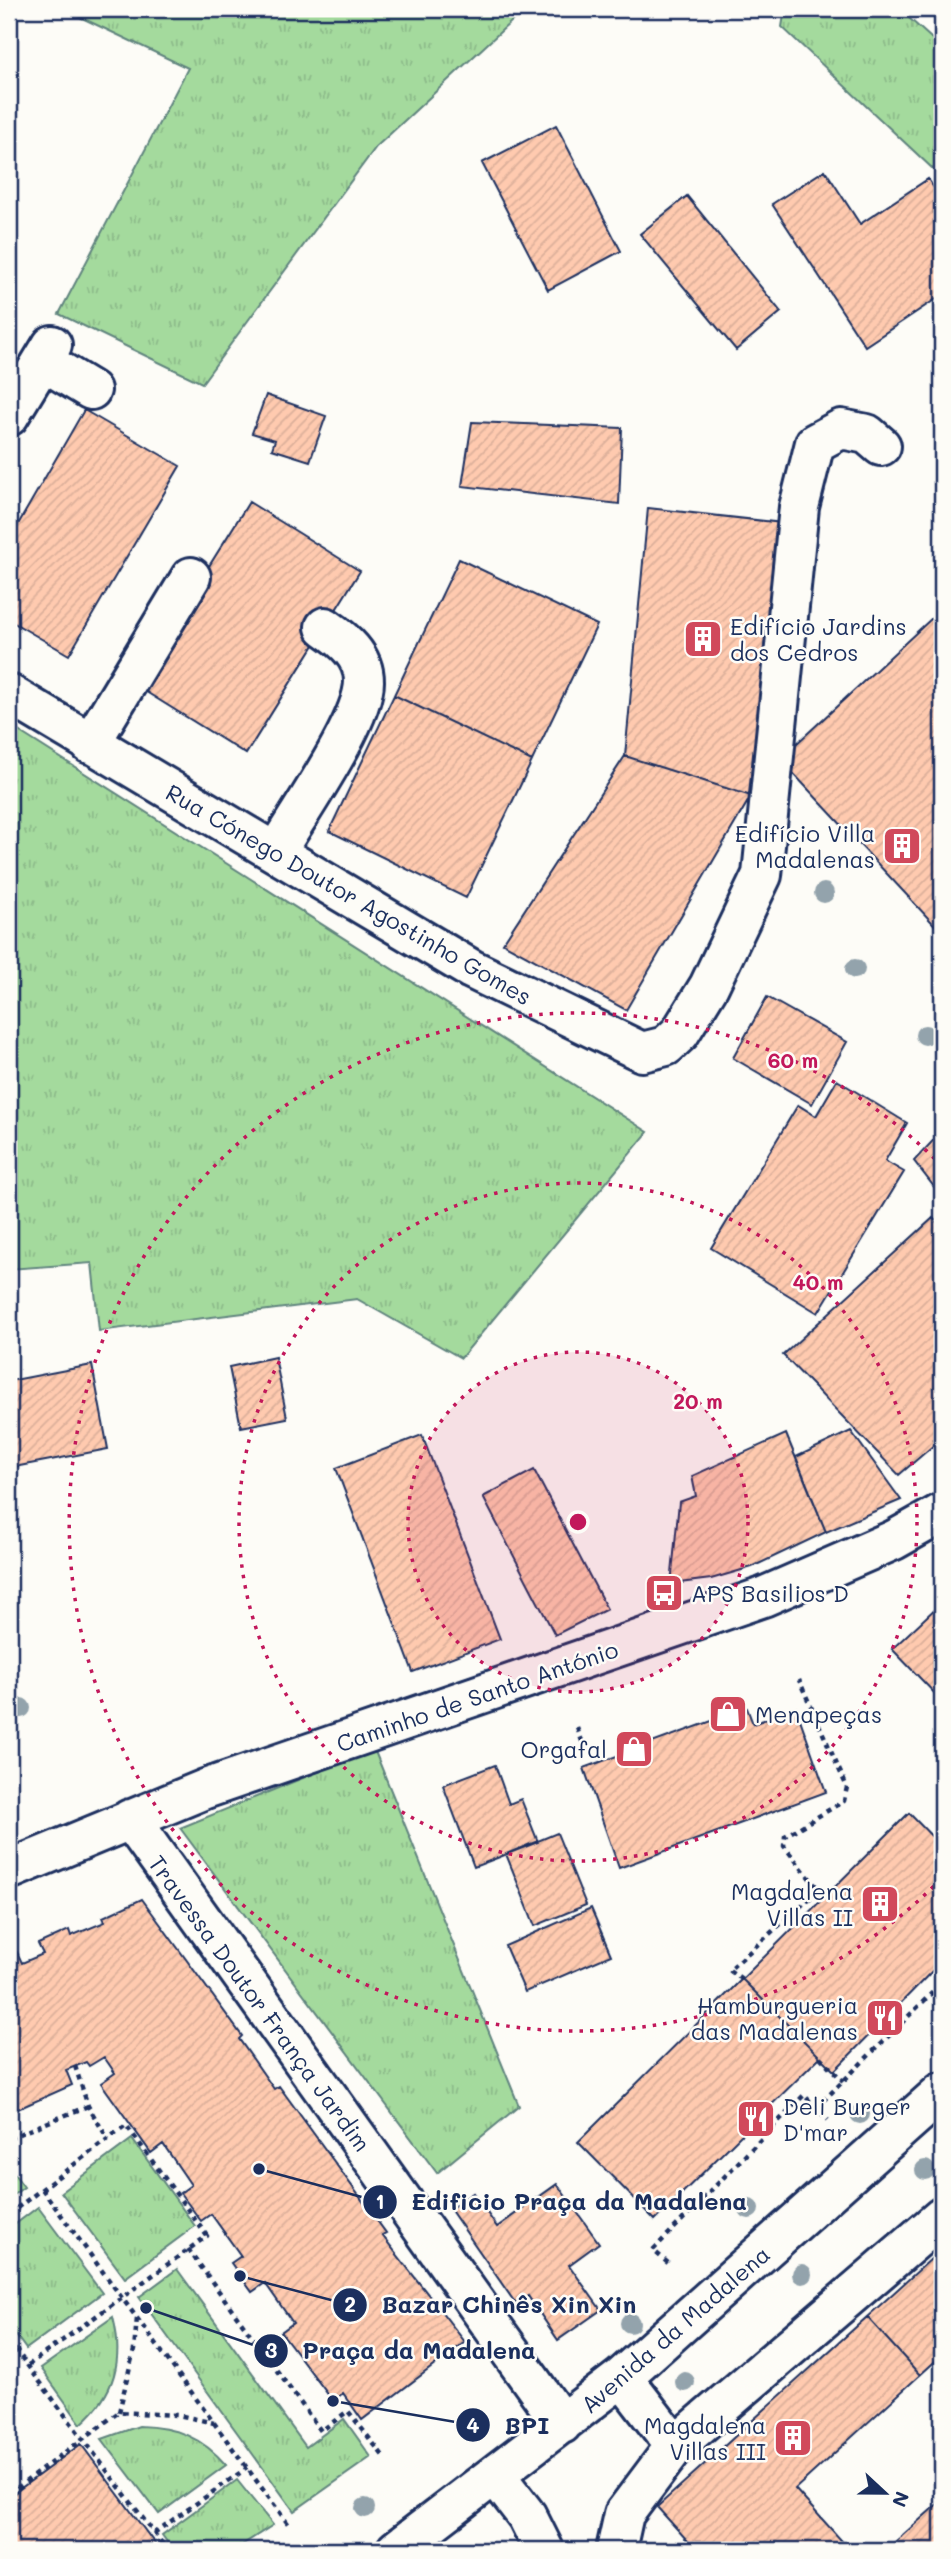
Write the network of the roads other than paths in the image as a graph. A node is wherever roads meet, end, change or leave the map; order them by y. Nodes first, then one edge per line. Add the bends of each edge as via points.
1 (91, 390) dead end
2 (9, 416) edge
3 (881, 446) dead end
4 (191, 577) dead end
5 (325, 627) dead end
6 (9, 694) edge
7 (90, 744) junction
8 (276, 852) junction
9 (942, 1513) edge
10 (130, 1819) junction
11 (9, 1870) edge
12 (942, 2092) edge
13 (942, 2217) edge
14 (622, 2377) junction
15 (562, 2424) junction
16 (675, 2446) junction
17 (496, 2476) junction
18 (396, 2550) edge
19 (544, 2550) edge
20 (616, 2550) edge

1 - 2 street via 48,353
3 - 8 street, Rua Cónego Doutor Agostinho Gomes via 867,434 841,429 815,443 799,507 762,875 709,986 680,1033 666,1046 642,1052 576,1023 471,969
4 - 7 street
5 - 8 street via 344,640 358,658 364,681 357,714 358,741
6 - 7 street, Rua Cónego Doutor Agostinho Gomes
7 - 8 street, Rua Cónego Doutor Agostinho Gomes
9 - 10 street, Caminho de Santo António via 894,1540 763,1597
10 - 11 street, Caminho de Santo António
10 - 15 street, Travessa Doutor França Jardim
12 - 14 street, Avenida da Madalena
13 - 16 street
14 - 15 street, Avenida da Madalena
14 - 16 street
15 - 17 street, Avenida da Madalena
16 - 20 street via 624,2514
17 - 18 street, Avenida da Madalena
17 - 19 street via 527,2516

